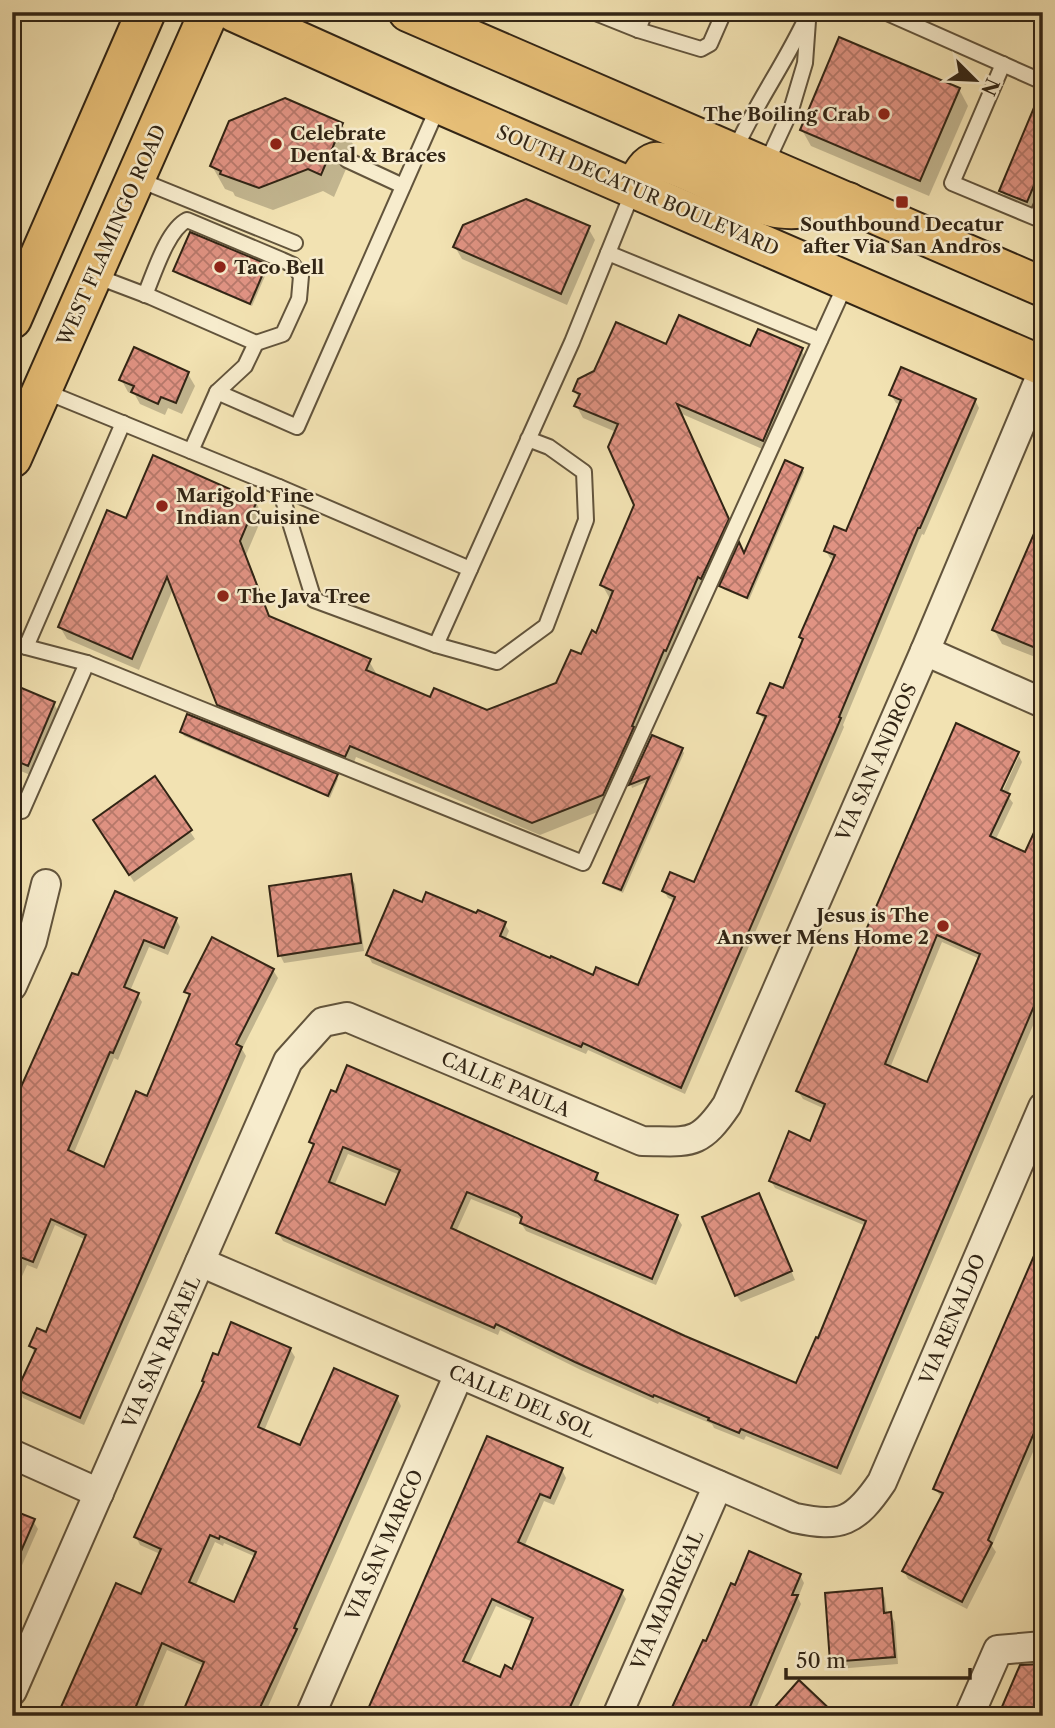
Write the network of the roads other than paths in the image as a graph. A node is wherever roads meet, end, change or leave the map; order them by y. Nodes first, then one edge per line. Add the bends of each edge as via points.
1 (146, 12) edge
2 (209, 12) edge
3 (234, 12) edge
4 (408, 12) edge
5 (593, 12) edge
6 (645, 12) edge
7 (724, 12) edge
8 (885, 12) edge
9 (809, 14) edge
10 (638, 30) junction
11 (1003, 64) junction
12 (1043, 82) edge
13 (439, 104) junction
14 (749, 159) junction
15 (347, 160) dead end
16 (135, 178) junction
17 (403, 186) junction
18 (635, 187) junction
19 (848, 202) junction
20 (1043, 202) edge
21 (295, 243) dead end
22 (608, 253) junction
23 (92, 275) junction
24 (847, 280) junction
25 (1043, 287) edge
26 (145, 295) junction
27 (12, 319) edge
28 (820, 340) junction
29 (256, 342) junction
30 (1043, 368) edge
31 (42, 390) junction
32 (217, 392) junction
33 (123, 423) junction
34 (528, 439) junction
35 (191, 450) junction
36 (12, 458) edge
37 (278, 487) junction
38 (470, 569) junction
39 (19, 644) edge
40 (436, 645) junction
41 (925, 651) junction
42 (87, 663) junction
43 (1043, 702) edge
44 (12, 801) edge
45 (46, 884) dead end
46 (12, 986) edge
47 (323, 1022) joint
48 (1043, 1107) edge
49 (691, 1141) joint
50 (200, 1262) junction
51 (459, 1374) junction
52 (12, 1454) edge
53 (718, 1485) junction
54 (99, 1493) junction
55 (846, 1520) joint
56 (1043, 1646) edge
57 (12, 1691) edge
58 (310, 1716) edge
59 (617, 1716) edge
60 (969, 1716) edge

1 - 27 main road
2 - 16 main road, WEST FLAMINGO ROAD
3 - 13 main road, SOUTH DECATUR BOULEVARD
4 - 14 main road
5 - 10 lane
6 - 10 lane
7 - 10 lane via 710,44 701,49
8 - 11 lane
9 - 14 lane via 747,122
9 - 14 lane via 805,63 791,110
11 - 12 lane
11 - 20 lane via 952,183 1036,218
13 - 17 lane
13 - 18 main road, SOUTH DECATUR BOULEVARD
14 - 19 main road
15 - 17 lane
16 - 21 lane
16 - 23 main road, WEST FLAMINGO ROAD
17 - 32 lane via 297,426
18 - 19 main road via 647,167 661,162 775,208
18 - 22 lane
18 - 24 main road, SOUTH DECATUR BOULEVARD
19 - 25 main road
22 - 28 lane
22 - 34 lane
23 - 26 lane
23 - 31 main road, WEST FLAMINGO ROAD
24 - 28 lane
24 - 30 main road, SOUTH DECATUR BOULEVARD
26 - 29 lane
26 - 29 lane via 167,243 178,225 187,220 282,260 301,276 299,299 283,334
28 - 42 lane via 583,863
29 - 32 lane via 245,366
30 - 41 street, VIA SAN ANDROS
31 - 33 lane
31 - 36 main road, WEST FLAMINGO ROAD
32 - 35 lane
33 - 35 lane
33 - 39 lane
34 - 38 lane
34 - 40 lane via 550,447 584,472 586,520 546,626 497,662
35 - 37 lane
37 - 38 lane
37 - 40 lane via 314,600
38 - 40 lane
39 - 42 lane
41 - 43 street
41 - 49 street, VIA SAN ANDROS via 727,1105 712,1127
42 - 44 lane via 22,811
45 - 46 street via 32,941
47 - 49 street, CALLE PAULA via 347,1017 642,1141
47 - 50 street, VIA SAN RAFAEL via 288,1061
48 - 55 street, VIA RENALDO via 882,1482 867,1504
50 - 51 street, CALLE DEL SOL
50 - 54 street, VIA SAN RAFAEL
51 - 53 street, CALLE DEL SOL
51 - 58 street, VIA SAN MARCO
52 - 54 street
53 - 55 street, CALLE DEL SOL via 795,1518 822,1524
53 - 59 street, VIA MADRIGAL
54 - 57 street, VIA SAN RAFAEL
56 - 60 street via 998,1650

